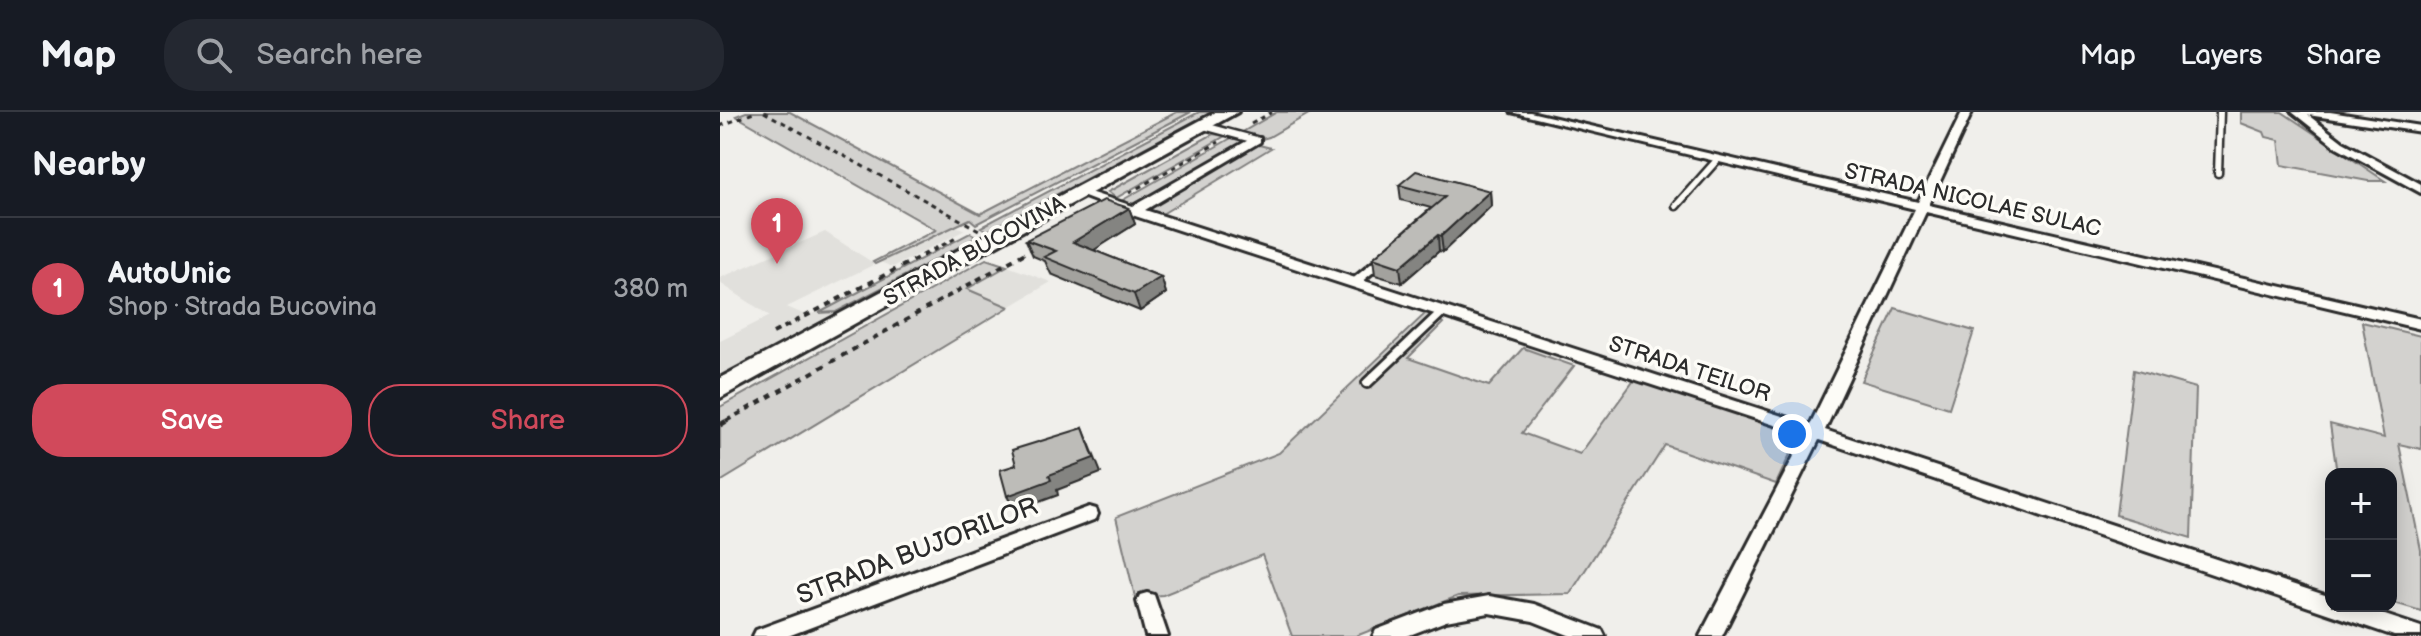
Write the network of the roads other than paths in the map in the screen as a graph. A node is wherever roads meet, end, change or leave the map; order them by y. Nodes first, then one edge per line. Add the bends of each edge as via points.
1 (1516, 112) edge
2 (1967, 112) edge
3 (2220, 112) edge
4 (2297, 112) edge
5 (2309, 112) edge
6 (1231, 123) edge
7 (2421, 129) edge
8 (1256, 140) joint
9 (1717, 160) junction
10 (2218, 173) dead end
11 (2421, 189) edge
12 (1080, 193) junction
13 (1676, 206) dead end
14 (1921, 208) junction
15 (1134, 211) junction
16 (1388, 256) edge
17 (1355, 282) junction
18 (1443, 311) junction
19 (2421, 324) edge
20 (1367, 383) dead end
21 (720, 389) edge
22 (1815, 432) junction
23 (1089, 514) dead end
24 (1147, 601) dead end
25 (764, 636) edge
26 (1157, 636) edge
27 (1384, 636) edge
28 (1594, 636) edge
29 (1711, 636) edge
30 (2421, 636) edge

1 - 9 street, STRADA NICOLAE SULAC
2 - 14 street
3 - 10 lane
4 - 11 street via 2339,144
5 - 7 street
6 - 8 lane
6 - 12 main road, STRADA BUCOVINA via 1204,126
8 - 15 street
9 - 13 lane
9 - 14 street, STRADA NICOLAE SULAC
12 - 15 street, STRADA TEILOR
12 - 21 main road, STRADA BUCOVINA
14 - 19 street, STRADA NICOLAE SULAC
14 - 22 street
15 - 17 street, STRADA TEILOR
16 - 17 lane
17 - 18 street, STRADA TEILOR
18 - 20 lane
18 - 22 street, STRADA TEILOR
22 - 29 street
22 - 30 street, STRADA TEILOR
23 - 25 street, STRADA BUJORILOR
24 - 26 street
27 - 28 street via 1439,612 1491,603 1539,613

